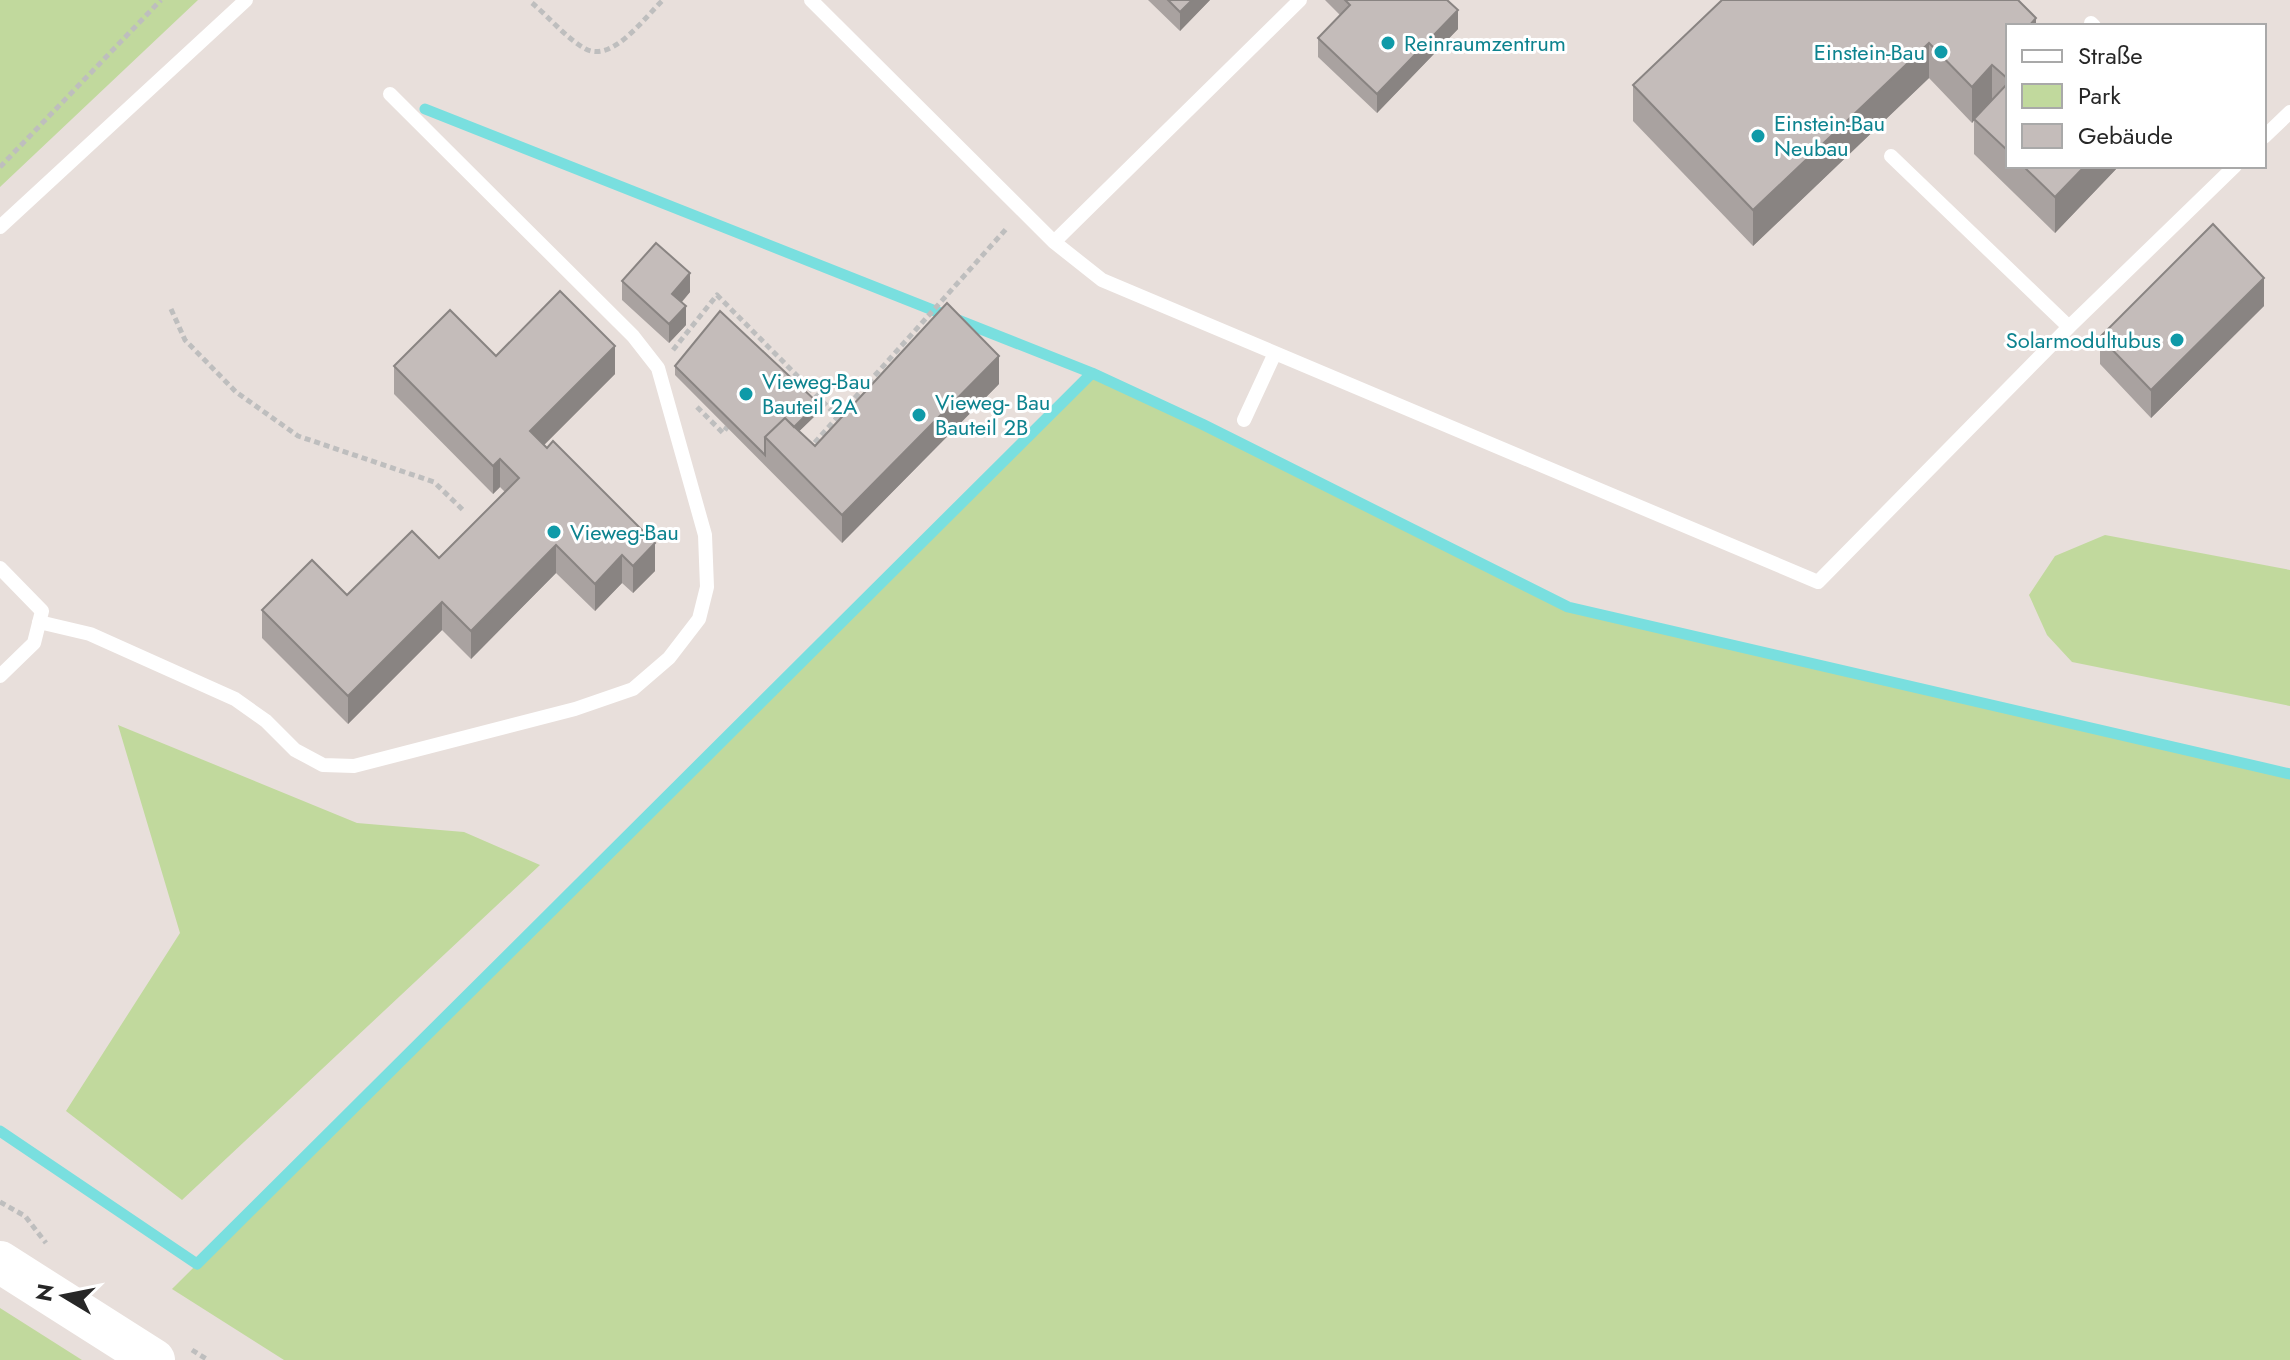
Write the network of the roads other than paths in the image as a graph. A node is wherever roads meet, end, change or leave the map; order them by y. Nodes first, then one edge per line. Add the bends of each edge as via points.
1 (246, 0) edge
2 (811, 0) edge
3 (1300, 0) edge
4 (390, 94) dead end
5 (2290, 112) edge
6 (2266, 135) edge
7 (1891, 156) dead end
8 (2233, 168) edge
9 (0, 227) edge
10 (1054, 242) junction
11 (2069, 327) junction
12 (1275, 353) junction
13 (1244, 420) dead end
14 (0, 568) edge
15 (39, 622) junction
16 (0, 676) edge
17 (0, 1262) edge
18 (154, 1360) edge

1 - 9 lane
2 - 10 lane
3 - 10 lane
4 - 15 lane via 633,336 658,368 705,535 707,587 699,619 669,658 633,689 354,766 323,765 295,750 235,699 90,634
5 - 6 lane
7 - 11 lane
8 - 11 lane
10 - 12 lane via 1102,280
11 - 12 lane via 1818,582
12 - 13 lane
14 - 15 lane via 42,611
15 - 16 lane via 34,643
17 - 18 main road

